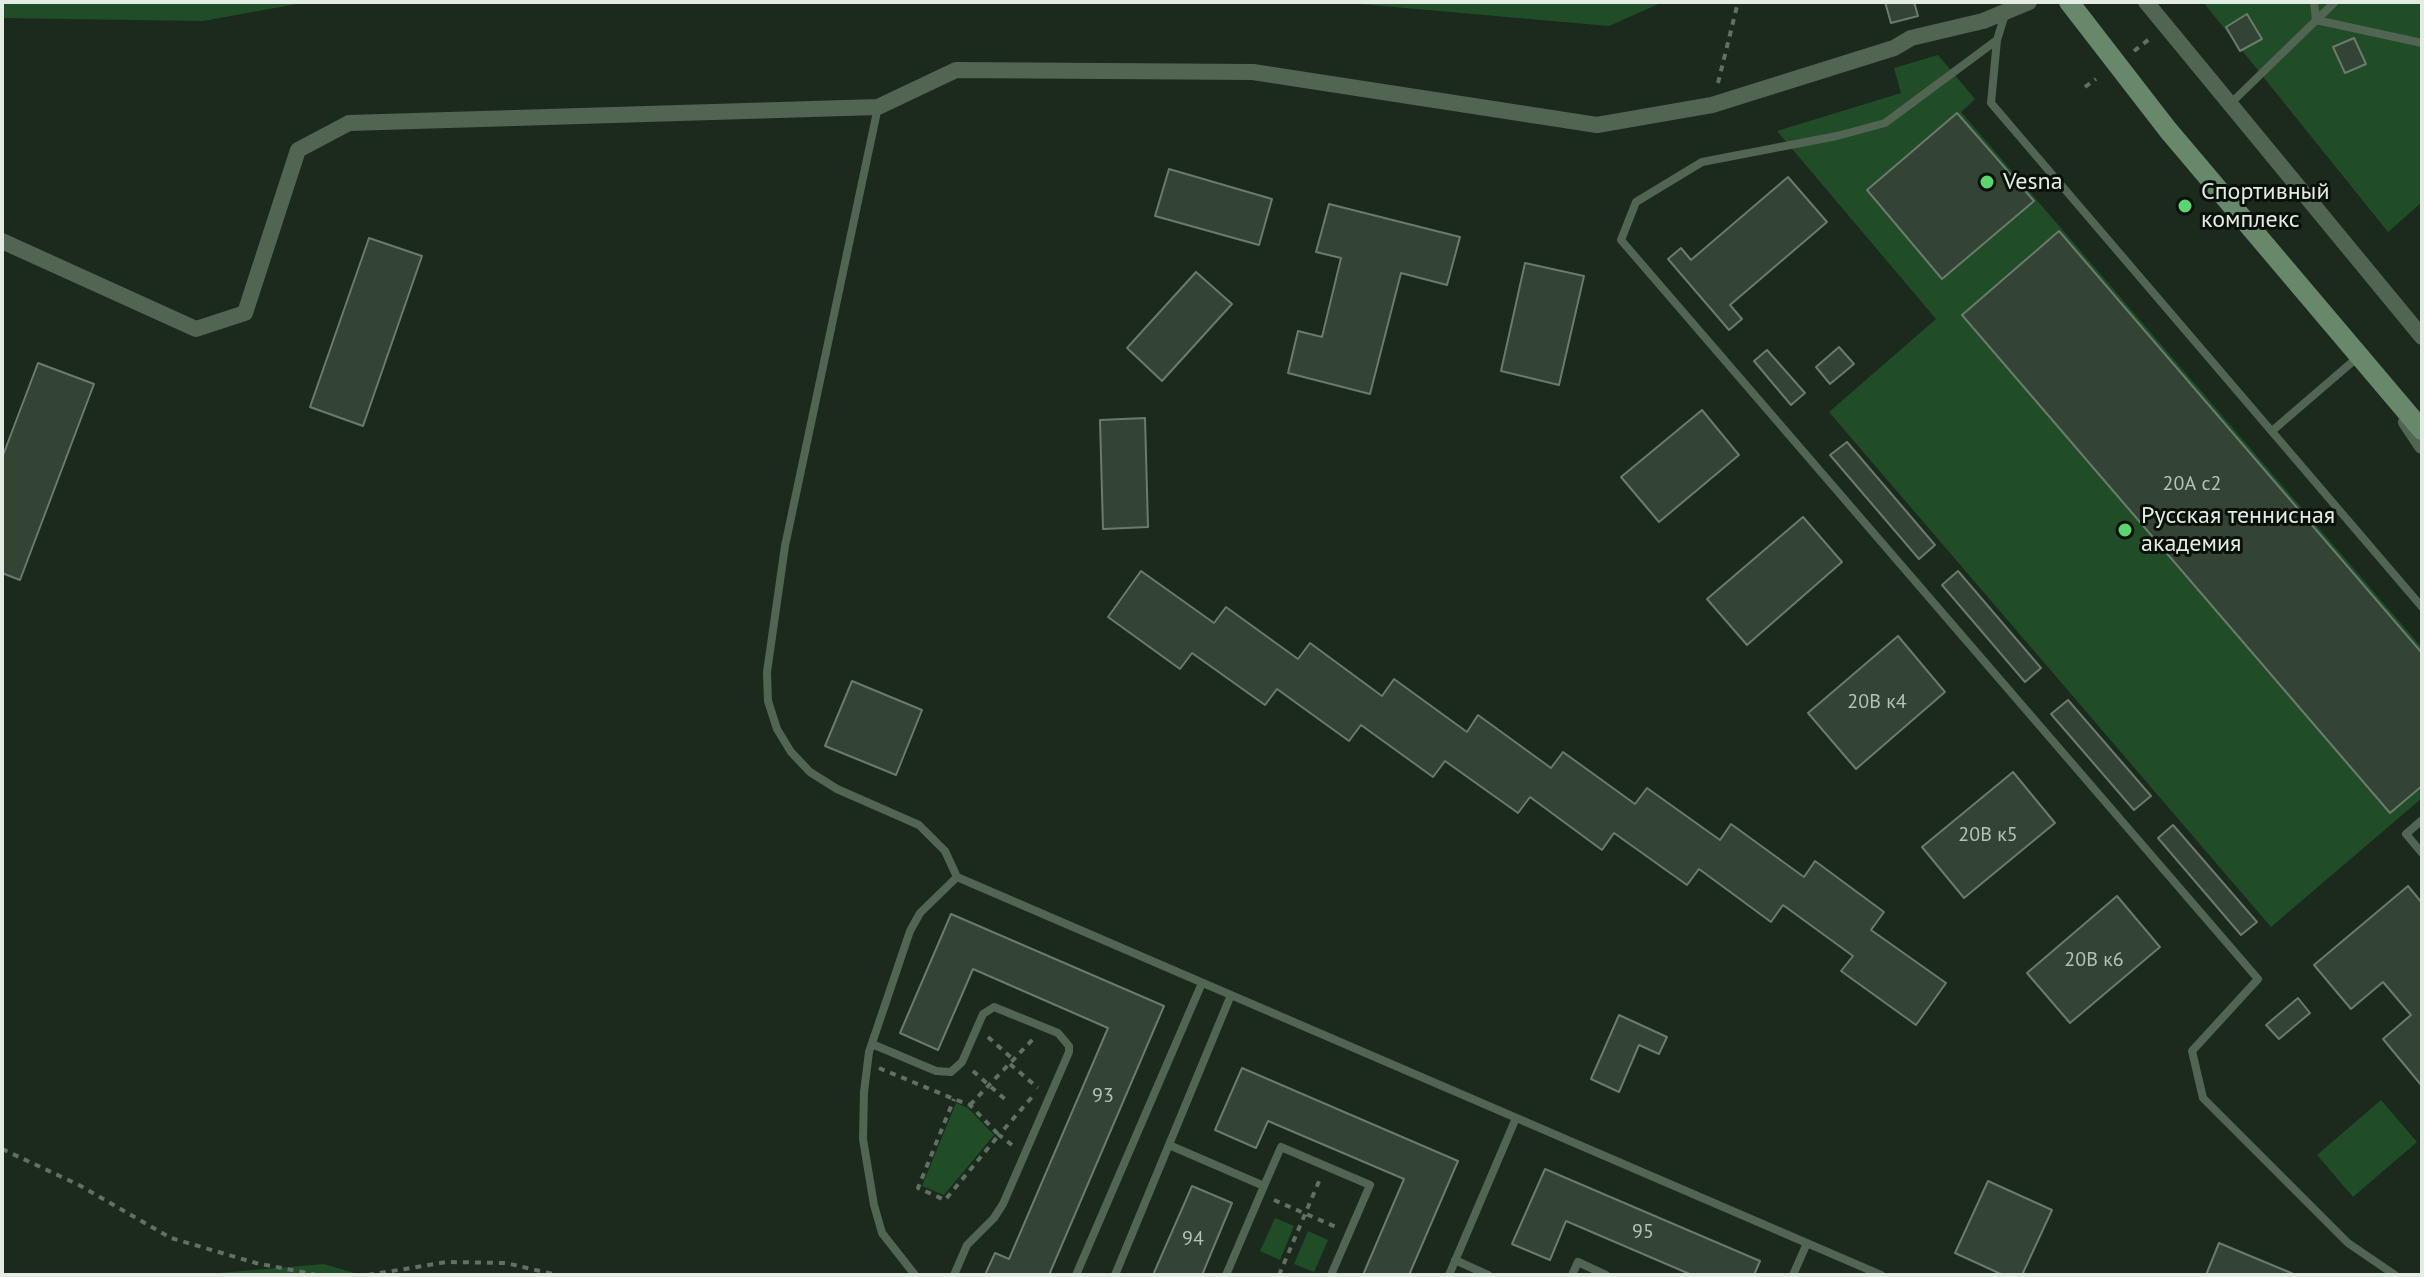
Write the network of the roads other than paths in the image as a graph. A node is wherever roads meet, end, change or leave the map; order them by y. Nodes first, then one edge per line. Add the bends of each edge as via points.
1 (2029, 2) edge
2 (2069, 2) edge
3 (2146, 2) edge
4 (2314, 2) edge
5 (2335, 2) edge
6 (2006, 11) junction
7 (2316, 20) junction
8 (1997, 40) junction
9 (2422, 43) edge
10 (2228, 105) junction
11 (878, 107) junction
12 (2, 241) edge
13 (2422, 337) edge
14 (2359, 357) junction
15 (2379, 380) junction
16 (2422, 430) edge
17 (2272, 431) junction
18 (2422, 446) edge
19 (2422, 607) edge
20 (2422, 820) edge
21 (2422, 853) edge
22 (957, 877) junction
23 (1202, 983) junction
24 (1231, 995) junction
25 (872, 1044) junction
26 (1516, 1118) junction
27 (1169, 1145) junction
28 (1262, 1190) junction
29 (1807, 1243) junction
30 (1455, 1260) junction
31 (915, 1275) edge
32 (954, 1275) edge
33 (1076, 1275) edge
34 (1115, 1275) edge
35 (1226, 1275) edge
36 (1331, 1275) edge
37 (1449, 1275) edge
38 (1488, 1275) edge
39 (1572, 1275) edge
40 (1606, 1275) edge
41 (1793, 1275) edge
42 (1881, 1275) edge
43 (2395, 1275) edge

1 - 6 street
2 - 14 main road via 2168,130
3 - 10 street
4 - 7 lane
5 - 7 lane
6 - 8 lane
6 - 11 street via 1712,105 1597,125 1253,72 956,70
7 - 9 lane
7 - 10 lane
8 - 17 lane via 1991,103
8 - 43 lane via 1885,123 1702,162 1636,202 1621,240 2258,979 2192,1051 2203,1098 2348,1243
10 - 13 street
11 - 12 street via 349,123 298,150 245,313 196,329
11 - 22 lane via 785,546 767,672 768,701 777,729 810,772 919,825 945,851
14 - 15 main road
14 - 17 lane
15 - 16 main road
15 - 18 street
17 - 19 lane
20 - 21 lane via 2406,834
22 - 23 lane
22 - 25 lane via 915,921
23 - 24 lane
23 - 33 lane
24 - 26 lane
24 - 27 lane
25 - 31 lane via 863,1139 874,1205 882,1233
25 - 32 lane via 936,1071 951,1072 962,1061 986,1010 994,1007 1064,1037 1069,1052 1003,1204 967,1245
26 - 29 lane
26 - 30 lane
27 - 28 lane
27 - 34 lane
28 - 35 lane
28 - 36 lane via 1281,1147 1370,1185
29 - 41 lane
29 - 42 lane
30 - 37 lane
30 - 38 lane
39 - 40 lane via 1578,1262

